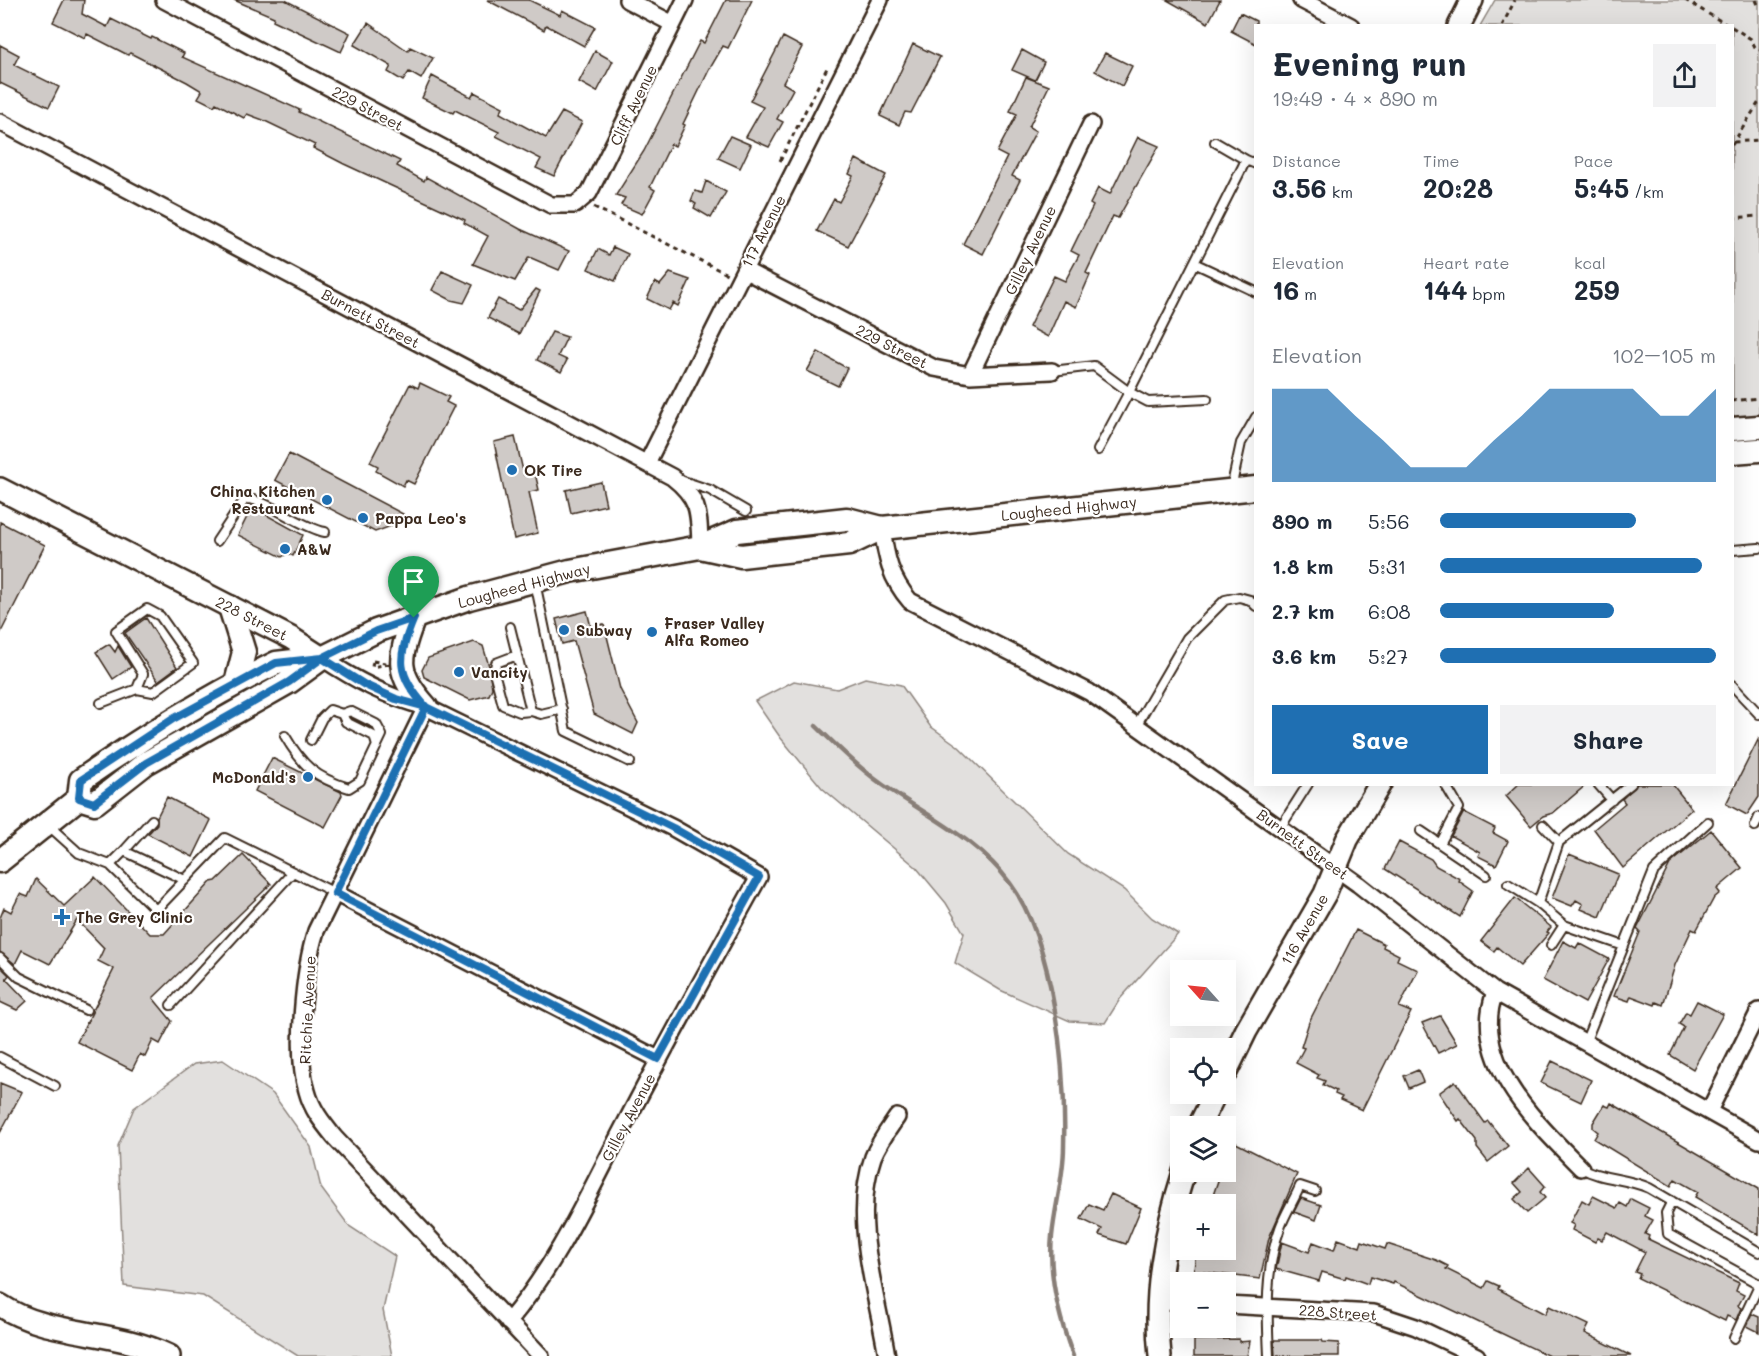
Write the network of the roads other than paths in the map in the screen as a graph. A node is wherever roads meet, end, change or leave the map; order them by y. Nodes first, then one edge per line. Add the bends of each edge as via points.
1 (164, 0) edge
2 (627, 0) edge
3 (685, 0) edge
4 (880, 0) edge
5 (1301, 0) edge
6 (1472, 0) edge
7 (673, 24) junction
8 (1347, 24) edge
9 (1460, 24) edge
10 (0, 122) edge
11 (1091, 124) dead end
12 (1215, 142) dead end
13 (1246, 160) junction
14 (1254, 163) edge
15 (579, 202) joint
16 (1194, 263) junction
17 (744, 270) junction
18 (1254, 291) edge
19 (1052, 371) joint
20 (970, 375) junction
21 (1129, 392) junction
22 (1207, 399) dead end
23 (1254, 421) edge
24 (1759, 427) edge
25 (1734, 429) edge
26 (1098, 450) dead end
27 (1759, 450) edge
28 (1734, 452) edge
29 (647, 463) junction
30 (672, 477) junction
31 (1254, 488) edge
32 (0, 489) edge
33 (1231, 491) junction
34 (746, 510) dead end
35 (882, 528) junction
36 (325, 532) dead end
37 (217, 541) dead end
38 (700, 547) junction
39 (1759, 548) edge
40 (1734, 550) edge
41 (535, 581) junction
42 (1254, 604) edge
43 (230, 607) junction
44 (414, 618) junction
45 (510, 627) dead end
46 (517, 655) junction
47 (322, 658) junction
48 (236, 683) junction
49 (1734, 687) edge
50 (137, 689) junction
51 (101, 703) dead end
52 (426, 707) junction
53 (562, 709) junction
54 (531, 711) junction
55 (342, 714) junction
56 (1759, 714) edge
57 (1137, 724) junction
58 (285, 736) dead end
59 (311, 740) dead end
60 (377, 746) junction
61 (630, 762) dead end
62 (1307, 786) edge
63 (1379, 786) edge
64 (1446, 786) edge
65 (1600, 786) edge
66 (1628, 786) edge
67 (79, 798) junction
68 (1611, 800) junction
69 (1759, 817) edge
70 (152, 820) dead end
71 (1708, 822) dead end
72 (46, 823) junction
73 (1543, 825) dead end
74 (1755, 826) dead end
75 (1280, 828) junction
76 (1421, 831) dead end
77 (1559, 842) junction
78 (1440, 843) junction
79 (124, 851) junction
80 (0, 861) edge
81 (110, 865) junction
82 (1337, 868) junction
83 (293, 872) junction
84 (1486, 875) dead end
85 (759, 877) joint
86 (185, 880) junction
87 (1508, 884) dead end
88 (335, 893) junction
89 (1538, 903) junction
90 (1564, 925) junction
91 (1551, 945) dead end
92 (1624, 946) junction
93 (0, 958) edge
94 (1496, 992) junction
95 (171, 1005) dead end
96 (86, 1010) dead end
97 (1759, 1011) edge
98 (1585, 1044) junction
99 (1236, 1054) edge
100 (0, 1058) edge
101 (658, 1059) junction
102 (55, 1086) dead end
103 (1709, 1111) junction
104 (897, 1117) dead end
105 (1759, 1140) edge
106 (1581, 1168) joint
107 (1181, 1182) edge
108 (1316, 1191) dead end
109 (1672, 1201) junction
110 (1759, 1252) edge
111 (1759, 1285) edge
112 (1157, 1302) junction
113 (1170, 1303) edge
114 (0, 1305) edge
115 (1236, 1306) edge
116 (1268, 1308) junction
117 (508, 1322) junction
118 (1734, 1338) dead end
119 (169, 1356) edge
120 (541, 1356) edge
121 (887, 1356) edge
122 (1160, 1356) edge
123 (1269, 1356) edge
124 (1477, 1356) edge

1 - 15 street, 229 Street via 551,205
2 - 7 street
3 - 7 street, Cliff Avenue
4 - 17 street, 117 Avenue
5 - 8 street
6 - 9 street
7 - 15 street, Cliff Avenue via 590,193
10 - 29 street, Burnett Street
11 - 20 street, Gilley Avenue
12 - 13 lane
13 - 14 lane
13 - 16 lane
16 - 18 lane
16 - 21 lane
17 - 20 street, 229 Street via 934,368
17 - 29 street, 117 Avenue
19 - 20 street, 229 Street
19 - 21 lane via 1094,366
21 - 22 lane via 1148,402
21 - 26 lane
23 - 33 lane via 1242,443
24 - 25 main road
27 - 28 main road
29 - 30 street, Burnett Street
30 - 34 lane via 710,490
30 - 38 street, Burnett Street via 693,497
31 - 33 main road, Lougheed Highway
32 - 43 street, 228 Street
33 - 35 main road, Lougheed Highway
35 - 38 main road, Lougheed Highway via 847,519 774,526 737,531
35 - 57 street, Burnett Street via 895,584 910,601 1089,692
36 - 37 lane via 309,529 257,501 245,500
38 - 41 main road, Lougheed Highway
39 - 40 lane
41 - 44 main road, Lougheed Highway via 469,598
41 - 53 lane
42 - 57 lane via 1239,597 1226,600 1187,638
43 - 47 street, 228 Street
43 - 48 main road via 244,652
44 - 47 main road, Lougheed Highway via 376,631
44 - 52 main road via 402,646 400,664 408,687
45 - 46 lane
46 - 54 lane
46 - 54 lane via 496,663 494,672 503,705 520,712
47 - 48 main road, Lougheed Highway via 276,663
47 - 52 street, 228 Street via 365,685
47 - 67 main road, Lougheed Highway via 289,682 154,758 94,803
48 - 67 main road, Lougheed Highway via 81,780
49 - 56 lane
50 - 50 lane via 143,674 116,630 147,609 160,616 193,663 153,692
50 - 51 lane
52 - 85 street, 228 Street via 673,828
52 - 88 street, Ritchie Avenue
53 - 54 lane via 541,714
53 - 61 lane via 566,731
55 - 59 lane via 334,710 325,713
55 - 60 lane via 346,722 374,736
55 - 60 lane via 350,711 376,724 382,735
57 - 75 street, Burnett Street
58 - 60 lane via 308,769 349,788 360,781
62 - 75 lane
63 - 82 street, 116 Avenue via 1347,840
64 - 78 lane via 1459,808
65 - 68 lane
66 - 68 lane
67 - 72 main road, Lougheed Highway
68 - 77 lane
69 - 74 lane
70 - 79 lane
71 - 92 lane via 1654,871
72 - 80 main road, Lougheed Highway
72 - 81 lane via 79,853
73 - 77 lane
75 - 82 street, Burnett Street
76 - 78 lane
77 - 89 lane
78 - 84 lane
79 - 81 lane
79 - 86 lane
81 - 86 lane via 156,910
82 - 94 street, Burnett Street
82 - 99 street, 116 Avenue
83 - 86 lane via 225,838
83 - 88 lane
83 - 95 lane
85 - 101 street, Gilley Avenue
87 - 89 lane
88 - 101 street
88 - 117 street, Ritchie Avenue via 310,950 303,1021 306,1091 315,1113 335,1138
89 - 90 lane
90 - 91 lane
90 - 92 lane
92 - 98 lane
93 - 96 lane via 19,977
94 - 98 street, Burnett Street
94 - 106 street via 1490,1011 1491,1035 1505,1078 1547,1134
97 - 103 street
98 - 103 street, Burnett Street
100 - 102 lane
101 - 117 street, Gilley Avenue via 550,1265
103 - 105 street, Burnett Street
104 - 121 street via 873,1157 865,1221
106 - 109 lane via 1605,1179 1637,1183
107 - 112 street via 1164,1248
108 - 116 lane via 1300,1186 1281,1226 1270,1266
109 - 110 lane
109 - 111 lane via 1666,1213 1668,1234
111 - 118 lane
112 - 113 street
112 - 122 street
114 - 119 street via 47,1325 116,1336
115 - 116 street, 228 Street
116 - 123 lane
116 - 124 street, 228 Street via 1374,1313 1416,1327
117 - 120 street, Ritchie Avenue

